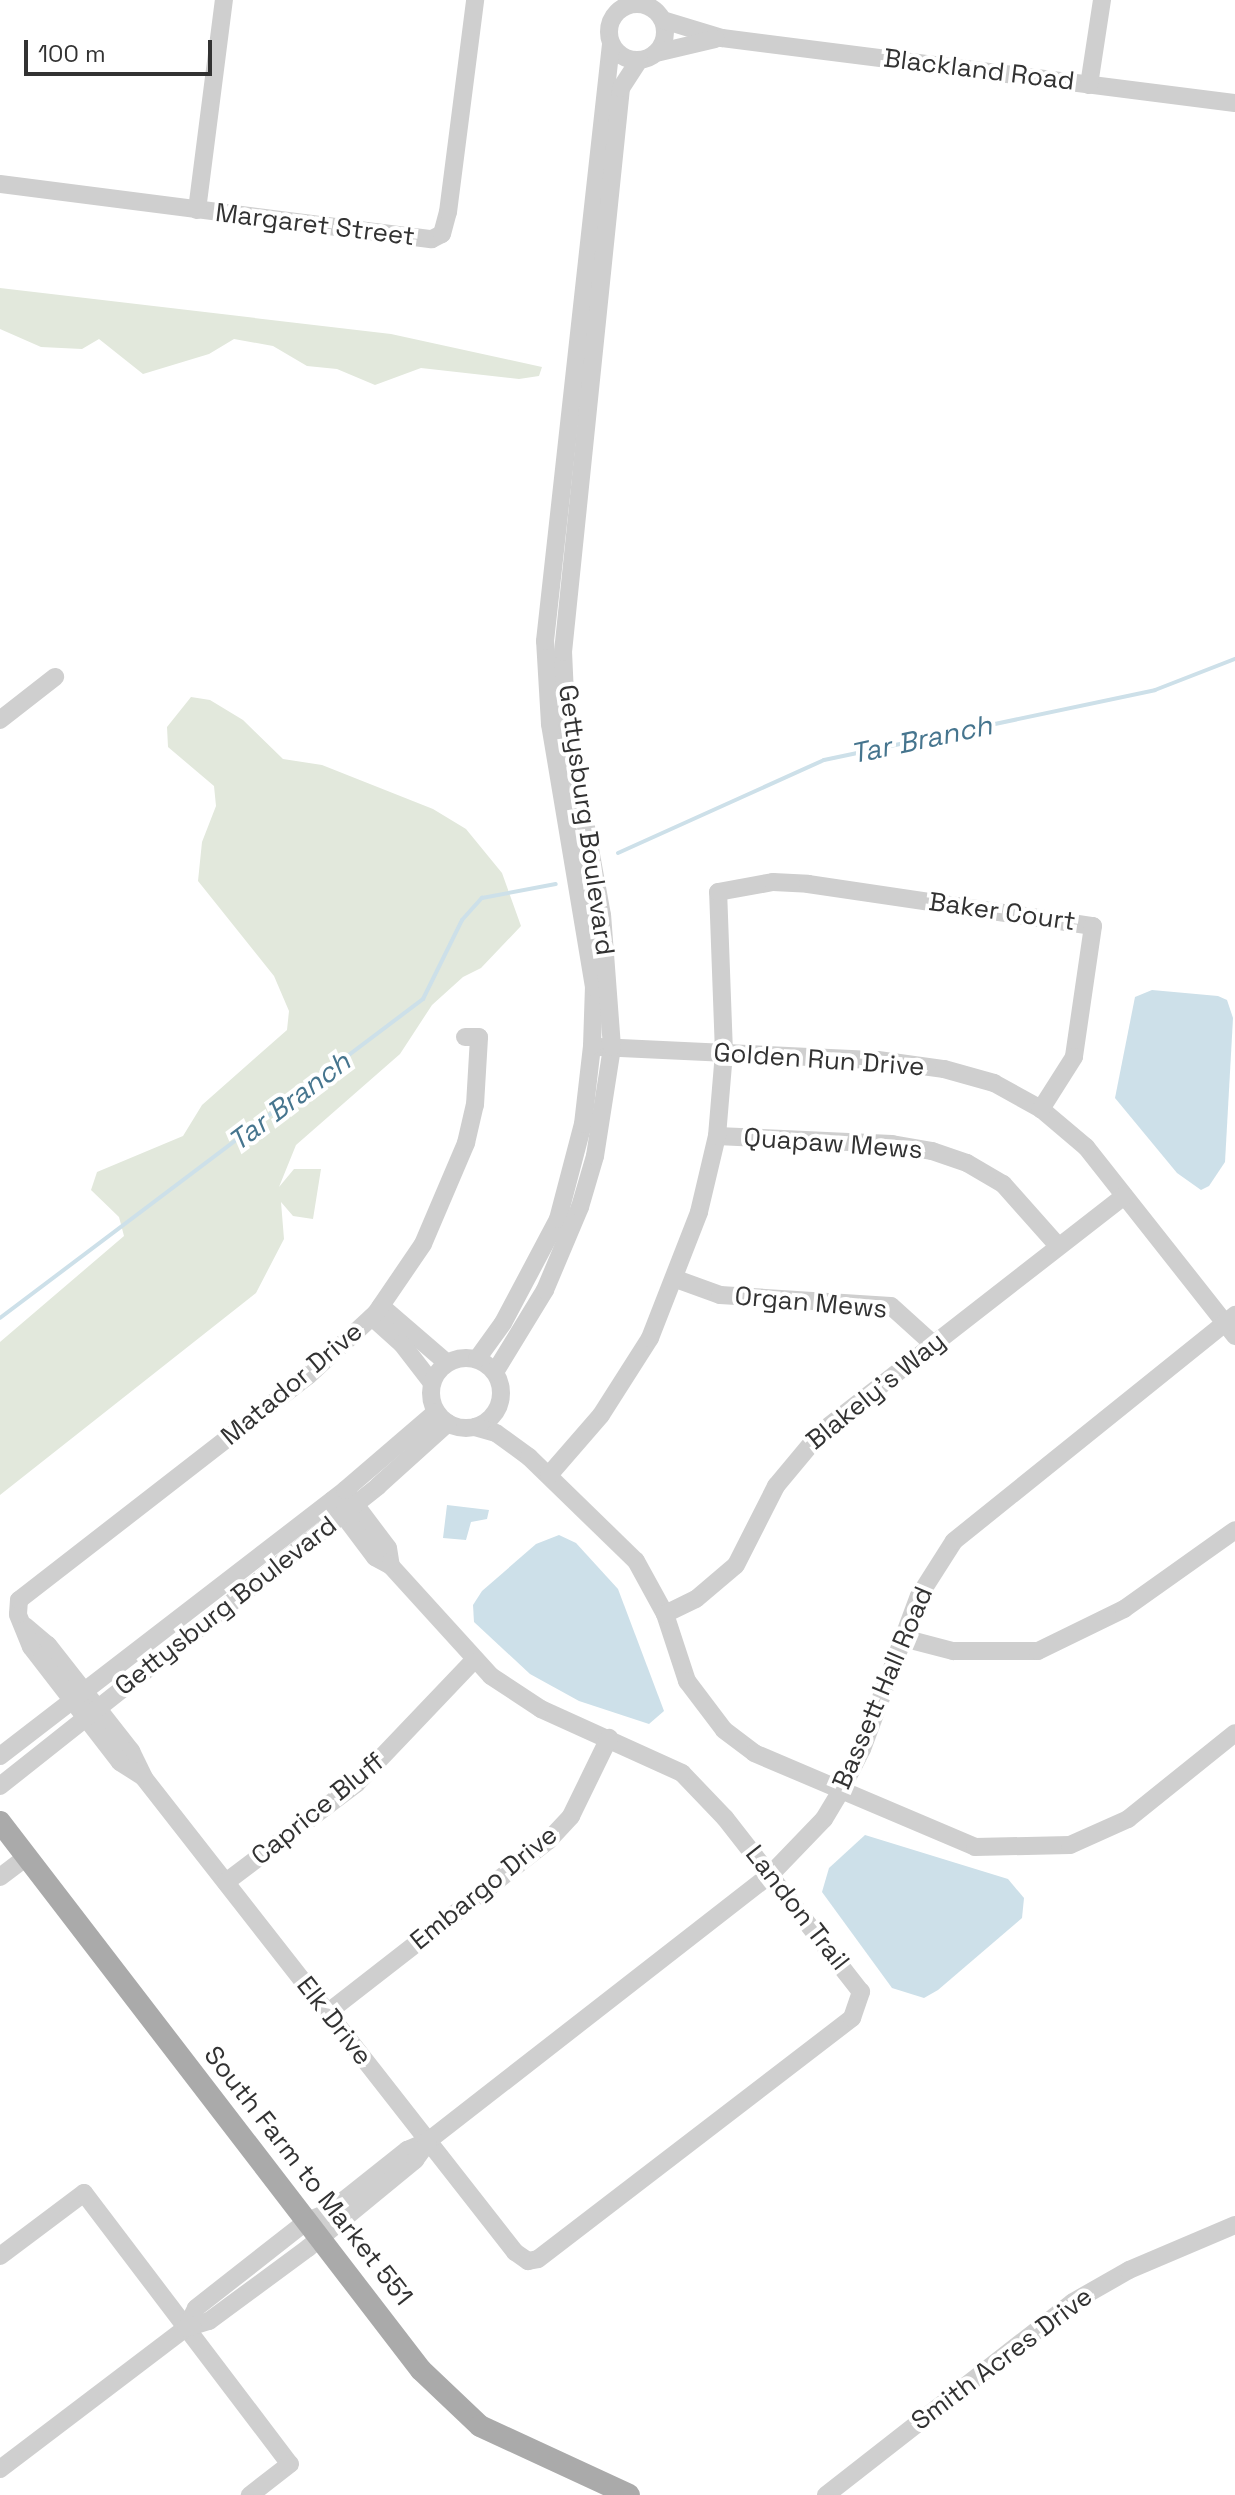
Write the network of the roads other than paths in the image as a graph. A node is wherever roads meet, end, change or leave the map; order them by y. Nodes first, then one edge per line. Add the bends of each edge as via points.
1 (224, 0) edge
2 (475, 0) edge
3 (1102, 0) edge
4 (648, 3) edge
5 (623, 4) edge
6 (663, 20) junction
7 (722, 38) junction
8 (611, 44) junction
9 (647, 56) junction
10 (1089, 85) junction
11 (1235, 103) edge
12 (0, 184) edge
13 (197, 210) junction
14 (572, 458) junction
15 (55, 677) dead end
16 (0, 720) edge
17 (568, 775) junction
18 (465, 1037) dead end
19 (592, 1046) junction
20 (612, 1047) junction
21 (724, 1053) junction
22 (1041, 1109) junction
23 (717, 1136) junction
24 (1124, 1196) junction
25 (1058, 1246) junction
26 (676, 1279) junction
27 (376, 1311) junction
28 (1231, 1325) edge
29 (933, 1344) junction
30 (477, 1359) junction
31 (447, 1363) junction
32 (495, 1372) junction
33 (432, 1383) junction
34 (499, 1405) junction
35 (442, 1417) junction
36 (475, 1427) junction
37 (529, 1457) junction
38 (549, 1475) junction
39 (343, 1502) junction
40 (1235, 1530) edge
41 (665, 1614) junction
42 (903, 1638) junction
43 (472, 1662) junction
44 (78, 1696) junction
45 (91, 1712) junction
46 (1235, 1733) edge
47 (609, 1738) junction
48 (0, 1756) edge
49 (0, 1786) edge
50 (840, 1792) junction
51 (0, 1822) edge
52 (27, 1857) junction
53 (771, 1874) junction
54 (0, 1877) edge
55 (226, 1882) junction
56 (327, 2013) junction
57 (428, 2141) junction
58 (1235, 2225) edge
59 (313, 2229) junction
60 (0, 2256) edge
61 (528, 2261) joint
62 (186, 2328) junction
63 (0, 2469) edge
64 (250, 2495) edge
65 (629, 2495) edge
66 (826, 2495) edge

1 - 13 street
2 - 13 street, Margaret Street via 442,234 423,240
3 - 10 street
4 - 5 street
4 - 6 street
5 - 8 street via 609,26
6 - 7 street, Blackland Road
6 - 9 street via 666,33
7 - 9 street, Blackland Road
7 - 10 street, Blackland Road
8 - 9 street via 624,57
8 - 14 street, Gettysburg Boulevard
9 - 14 street, Gettysburg Boulevard via 621,88
10 - 11 street, Blackland Road
12 - 13 street, Margaret Street
14 - 17 street, Gettysburg Boulevard via 561,561
15 - 16 street
17 - 19 street, Gettysburg Boulevard via 594,987
17 - 20 street, Gettysburg Boulevard via 602,915
18 - 27 street, Matador Drive via 479,1037 475,1105 466,1143 423,1244
19 - 20 street, Golden Run Drive
19 - 30 street, Gettysburg Boulevard via 583,1124 558,1219 503,1323
20 - 21 street, Golden Run Drive
20 - 32 street, Gettysburg Boulevard via 595,1156 580,1207 545,1290
21 - 22 street, Golden Run Drive via 944,1069 994,1083
21 - 22 street, Baker Court via 718,892 773,882 808,884 1093,926 1074,1057
21 - 23 street
22 - 24 street, Golden Run Drive via 1086,1147
23 - 25 street, Quapaw Mews via 892,1144 932,1151 1003,1184
23 - 26 street
24 - 25 street, Blakely's Way
24 - 28 street, Golden Run Drive
25 - 29 street, Blakely's Way
26 - 29 street, Organ Mews via 720,1295 891,1306
26 - 38 street via 650,1338 601,1415
27 - 31 street
27 - 33 street
27 - 44 street, Matador Drive via 308,1376 24,1594 18,1614 48,1645
28 - 42 street, Bassett Hall Road via 954,1541 919,1596
29 - 41 street, Blakely's Way via 813,1440 776,1486 736,1565 696,1599
30 - 31 street
30 - 32 street
31 - 33 street
32 - 34 street via 501,1388
33 - 35 street
34 - 36 street via 490,1419
34 - 37 street
35 - 36 street
35 - 39 street, Gettysburg Boulevard
36 - 37 street via 496,1433
37 - 38 street
38 - 41 street via 636,1561
39 - 43 street, Landon Trail via 388,1548 391,1566
39 - 44 street, Gettysburg Boulevard
39 - 45 street, Gettysburg Boulevard
40 - 42 street via 1124,1609 1038,1651 953,1651
41 - 50 street via 687,1681 724,1730 754,1753
42 - 50 street, Bassett Hall Road
43 - 47 street, Landon Trail via 541,1709
43 - 55 street, Caprice Bluff via 356,1784
44 - 45 street, Elk Drive
44 - 48 street, Gettysburg Boulevard
45 - 49 street, Gettysburg Boulevard
45 - 55 street, Elk Drive via 120,1762 144,1778
46 - 50 street via 1128,1819 1070,1845 975,1847
47 - 53 street, Landon Trail via 682,1773
47 - 56 street, Embargo Drive via 571,1816 548,1841
50 - 53 street, Bassett Hall Road via 824,1819
51 - 52 main road, South Farm to Market 551
52 - 54 street
52 - 59 main road, South Farm to Market 551
53 - 57 street, Bassett Hall Road
53 - 61 street, Landon Trail via 859,1987 859,2009 548,2253
55 - 56 street, Elk Drive
56 - 57 street, Elk Drive
57 - 59 street, Bassett Hall Road via 407,2150
57 - 61 street, Elk Drive via 515,2252
58 - 66 street, Smith Acres Drive via 1143,2264 1073,2302
59 - 62 street, Bassett Hall Road via 196,2308
59 - 65 main road, South Farm to Market 551 via 421,2370 464,2416 512,2444
60 - 62 street via 84,2193
62 - 63 street, Bassett Hall Road
62 - 64 street via 290,2464

